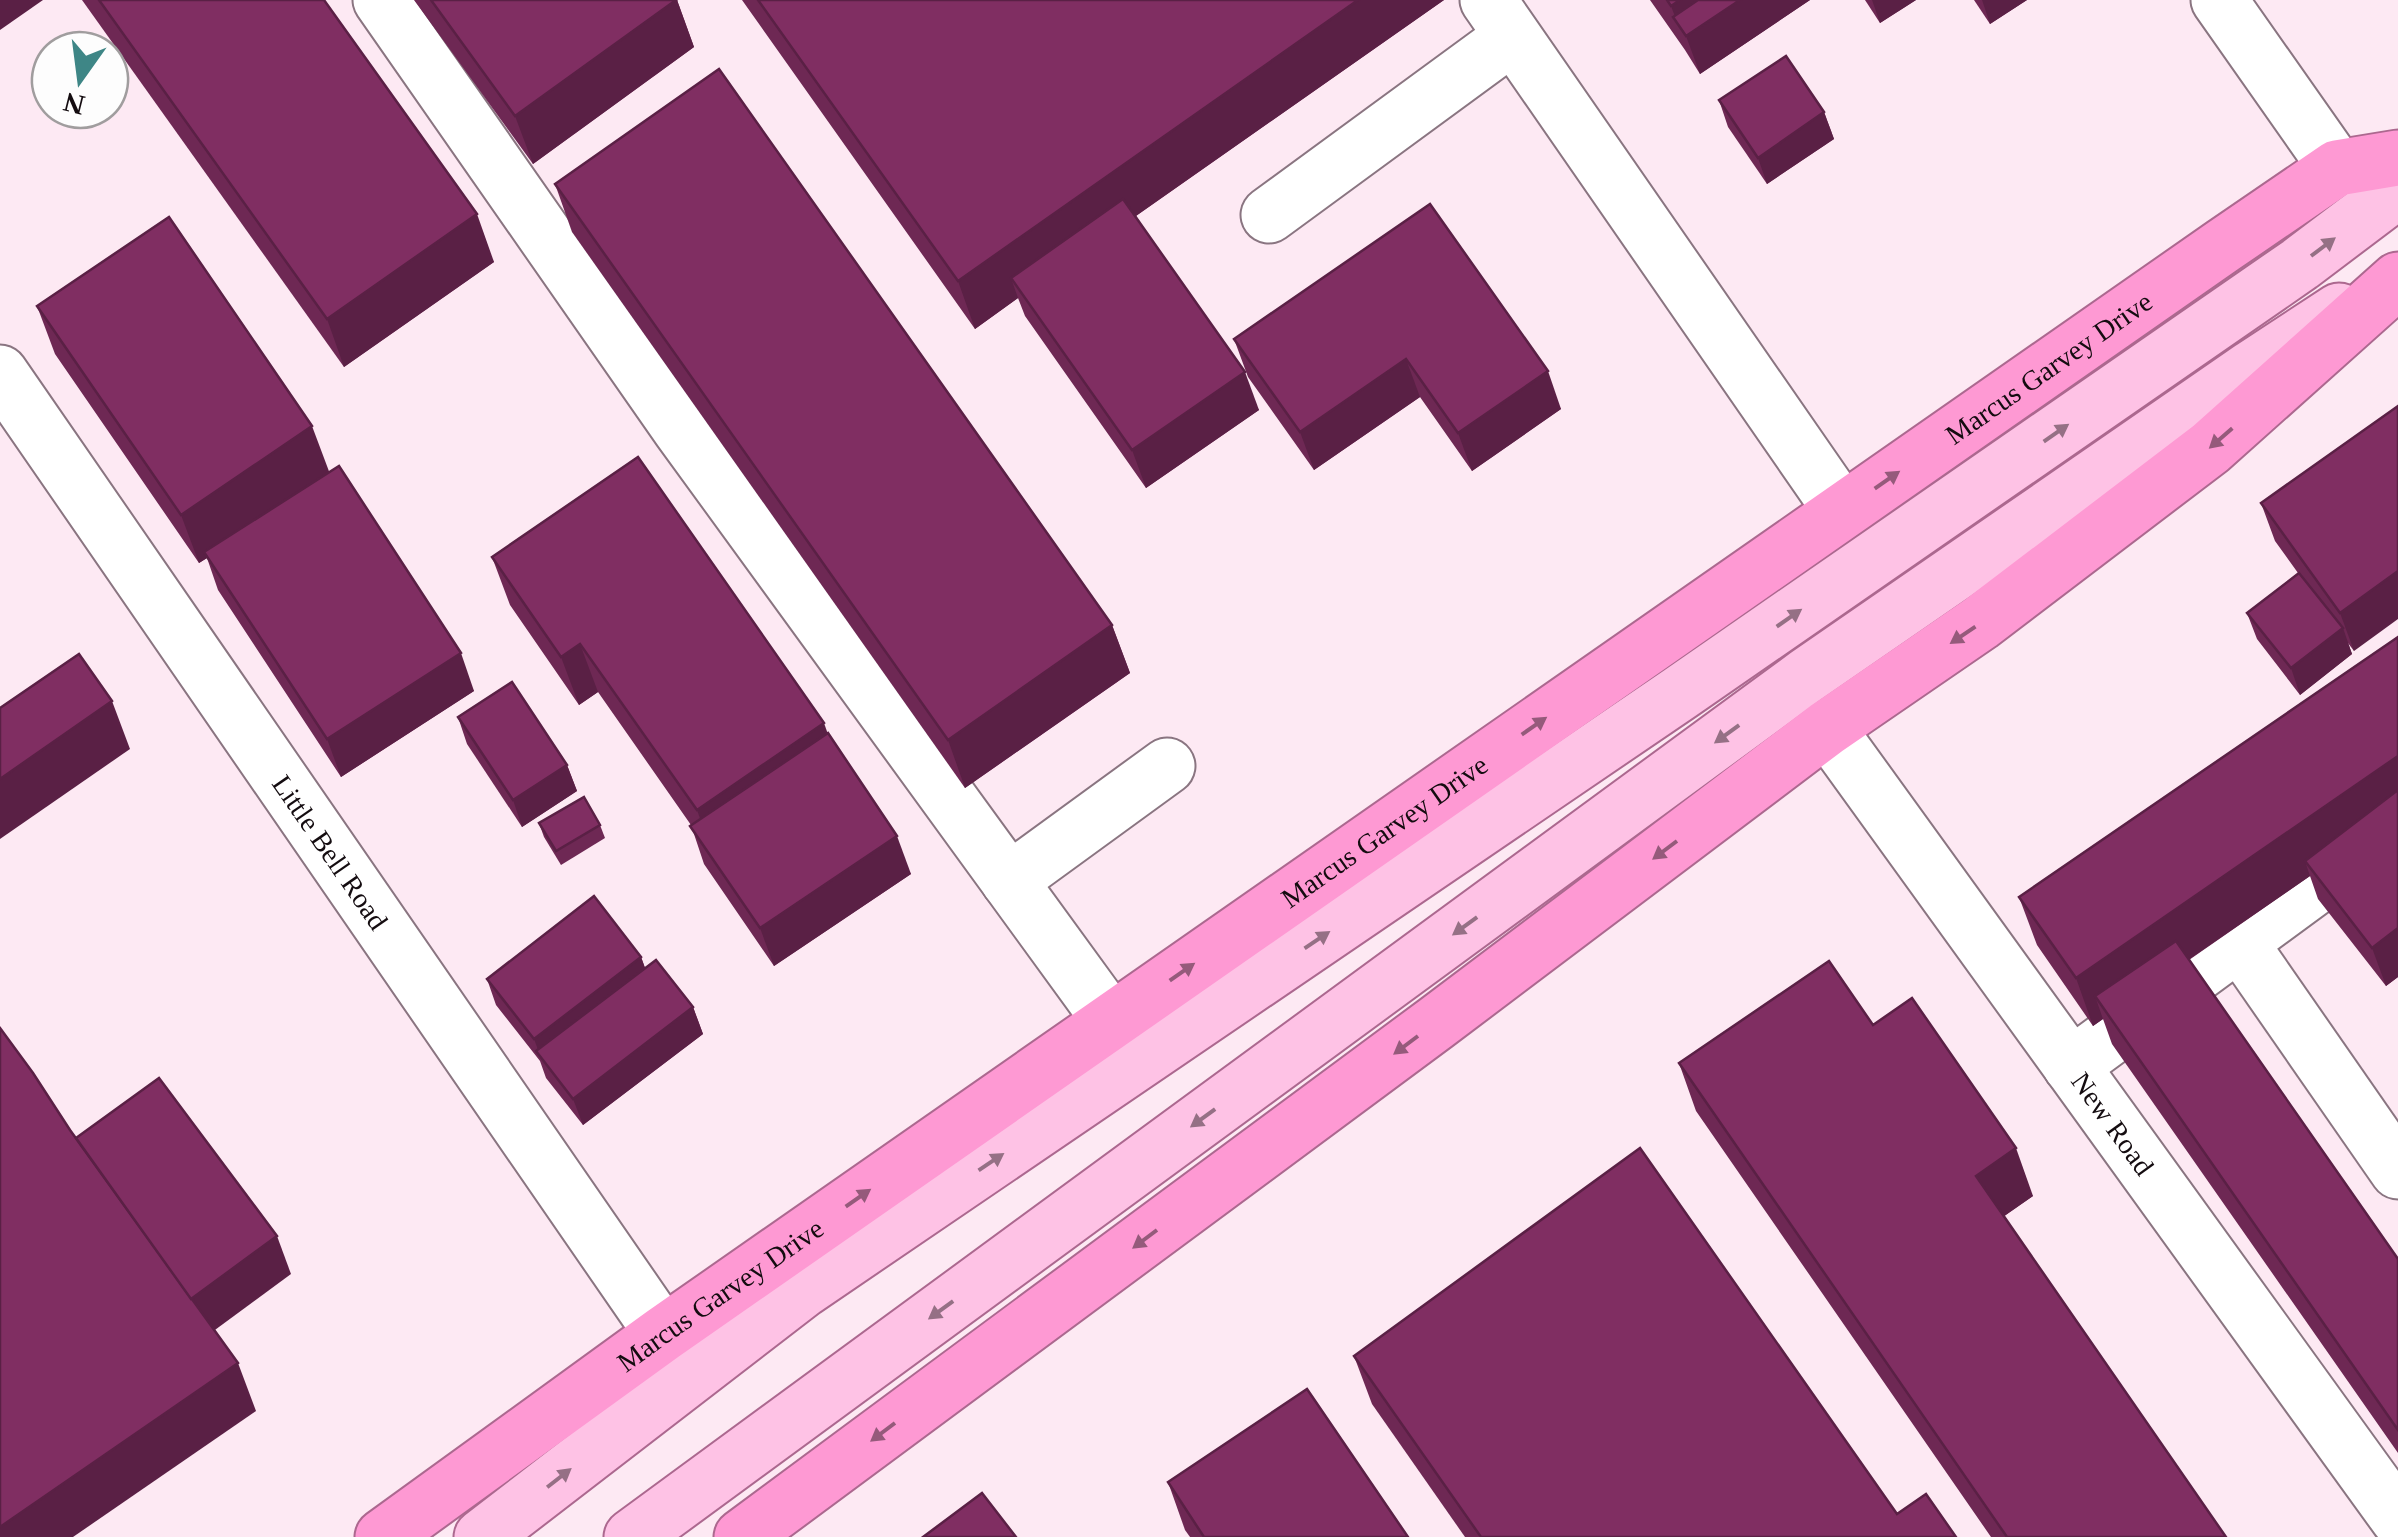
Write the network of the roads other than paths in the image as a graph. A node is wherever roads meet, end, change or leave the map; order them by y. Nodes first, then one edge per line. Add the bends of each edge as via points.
1 (382, 0) edge
2 (2218, 0) edge
3 (1500, 18) edge
4 (2398, 158) edge
5 (2337, 168) junction
6 (2398, 190) edge
7 (1269, 216) dead end
8 (2398, 276) edge
9 (0, 373) edge
10 (1842, 511) junction
11 (1827, 728) junction
12 (1166, 766) dead end
13 (2398, 826) edge
14 (1009, 881) junction
15 (2239, 942) junction
16 (1111, 1021) junction
17 (2071, 1066) junction
18 (2398, 1171) edge
19 (663, 1334) junction
20 (2398, 1518) edge
21 (383, 1537) edge
22 (482, 1537) edge
23 (632, 1537) edge
24 (742, 1537) edge

1 - 14 street
2 - 5 street
3 - 7 street
3 - 10 street
4 - 5 highway, Marcus Garvey Drive
10 -> 5 highway, Marcus Garvey Drive
22 -> 6 main road, Marcus Garvey Drive via 804,1290 1680,693
8 -> 11 highway via 2210,448 1980,623
8 -> 23 main road via 2252,368 1806,676
9 - 19 street, Little Bell Road
16 -> 10 highway, Marcus Garvey Drive
11 - 17 street, New Road
11 -> 24 highway
12 - 14 street
13 - 15 street
14 - 16 street
15 - 17 street
15 - 18 street
19 -> 16 highway, Marcus Garvey Drive
17 - 20 street, New Road
19 - 21 highway, Marcus Garvey Drive

